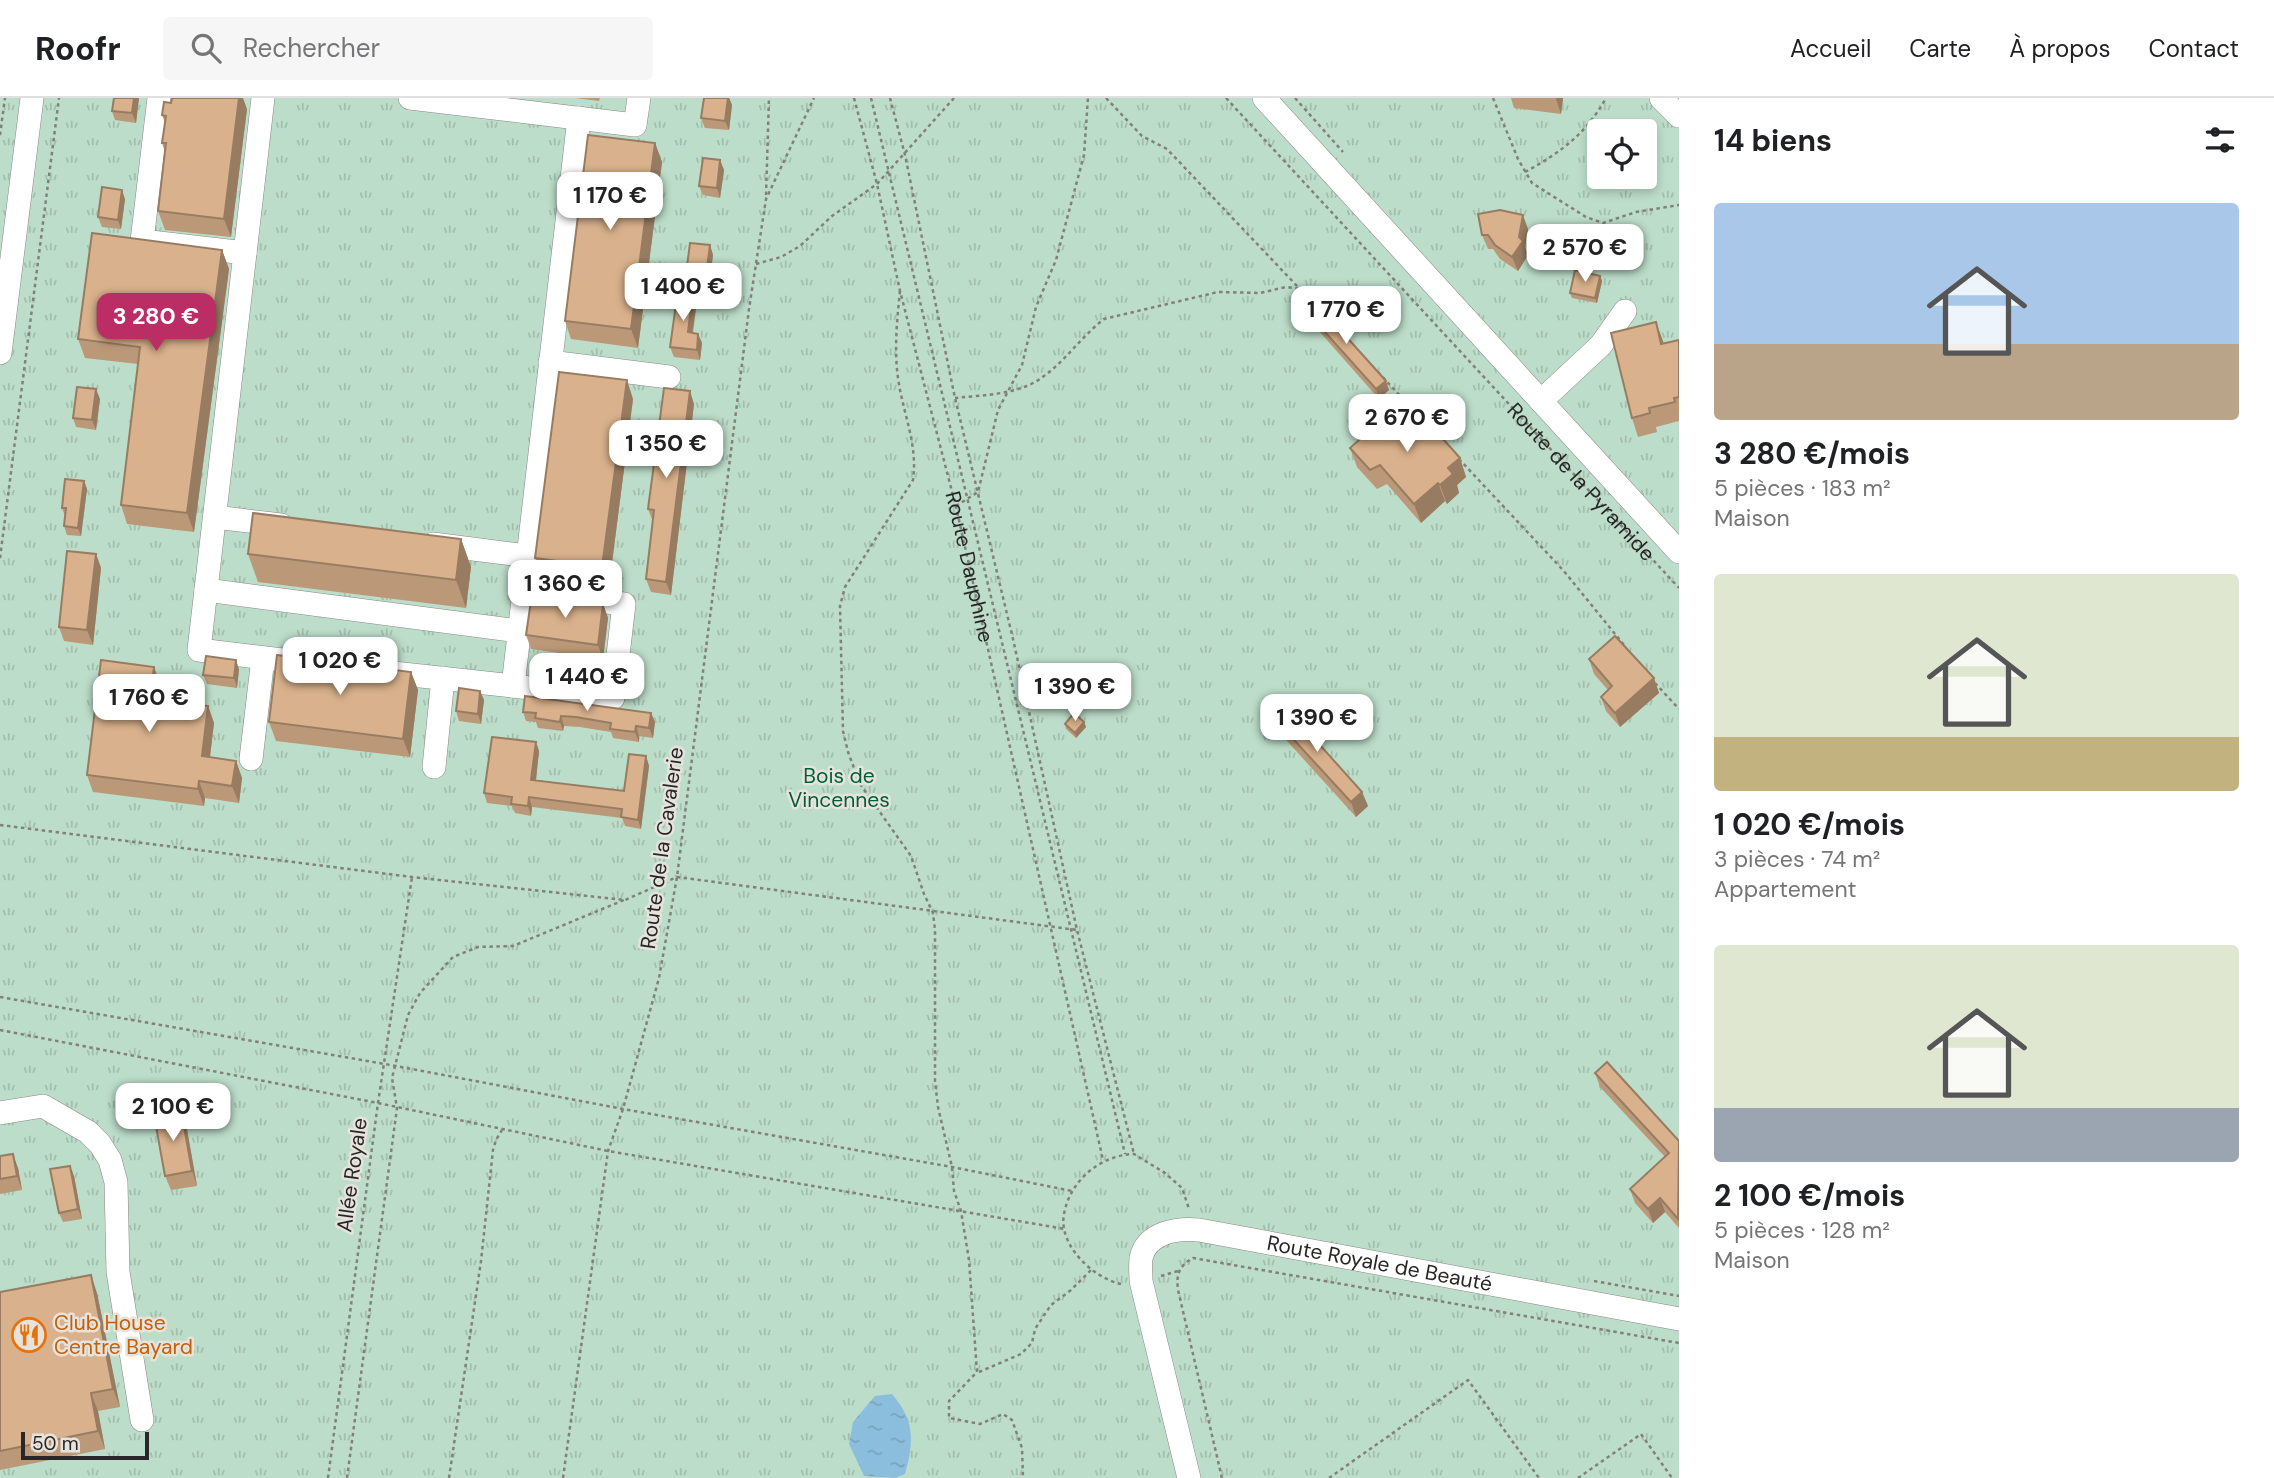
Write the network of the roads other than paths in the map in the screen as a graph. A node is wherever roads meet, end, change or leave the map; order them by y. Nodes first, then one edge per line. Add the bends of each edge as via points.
1 (32, 98) edge
2 (159, 98) edge
3 (263, 98) edge
4 (639, 98) edge
5 (1264, 98) edge
6 (1661, 98) edge
7 (420, 99) edge
8 (1679, 116) edge
9 (579, 118) junction
10 (245, 253) junction
11 (1625, 311) dead end
12 (0, 353) edge
13 (551, 362) junction
14 (669, 377) dead end
15 (1541, 401) junction
16 (215, 517) junction
17 (296, 527) edge
18 (405, 541) edge
19 (1679, 552) edge
20 (528, 556) junction
21 (206, 590) junction
22 (524, 592) junction
23 (519, 631) junction
24 (263, 657) junction
25 (332, 666) edge
26 (360, 669) edge
27 (443, 678) junction
28 (513, 686) junction
29 (251, 759) dead end
30 (434, 767) dead end
31 (0, 1113) edge
32 (1679, 1319) edge
33 (142, 1420) dead end
34 (1189, 1478) edge

1 - 12 street
2 - 10 street via 142,241
3 - 10 street
4 - 9 street via 635,125
5 - 15 street, Route de la Pyramide
6 - 8 street
7 - 9 street
9 - 13 street
10 - 16 street
11 - 15 street via 1601,345
13 - 14 street
13 - 20 street
15 - 19 street, Route de la Pyramide
16 - 17 street
16 - 21 street
18 - 20 street
20 - 22 street
21 - 23 street
21 - 24 street via 199,650
22 - 23 street
22 - 28 street via 624,604 613,698
23 - 28 street
24 - 25 street
24 - 29 street
26 - 27 street
27 - 28 street
27 - 30 street
31 - 33 street via 43,1106 88,1132 110,1160 116,1182 118,1272
32 - 34 street, Route Royale de Beauté via 1173,1229 1146,1247 1141,1281

